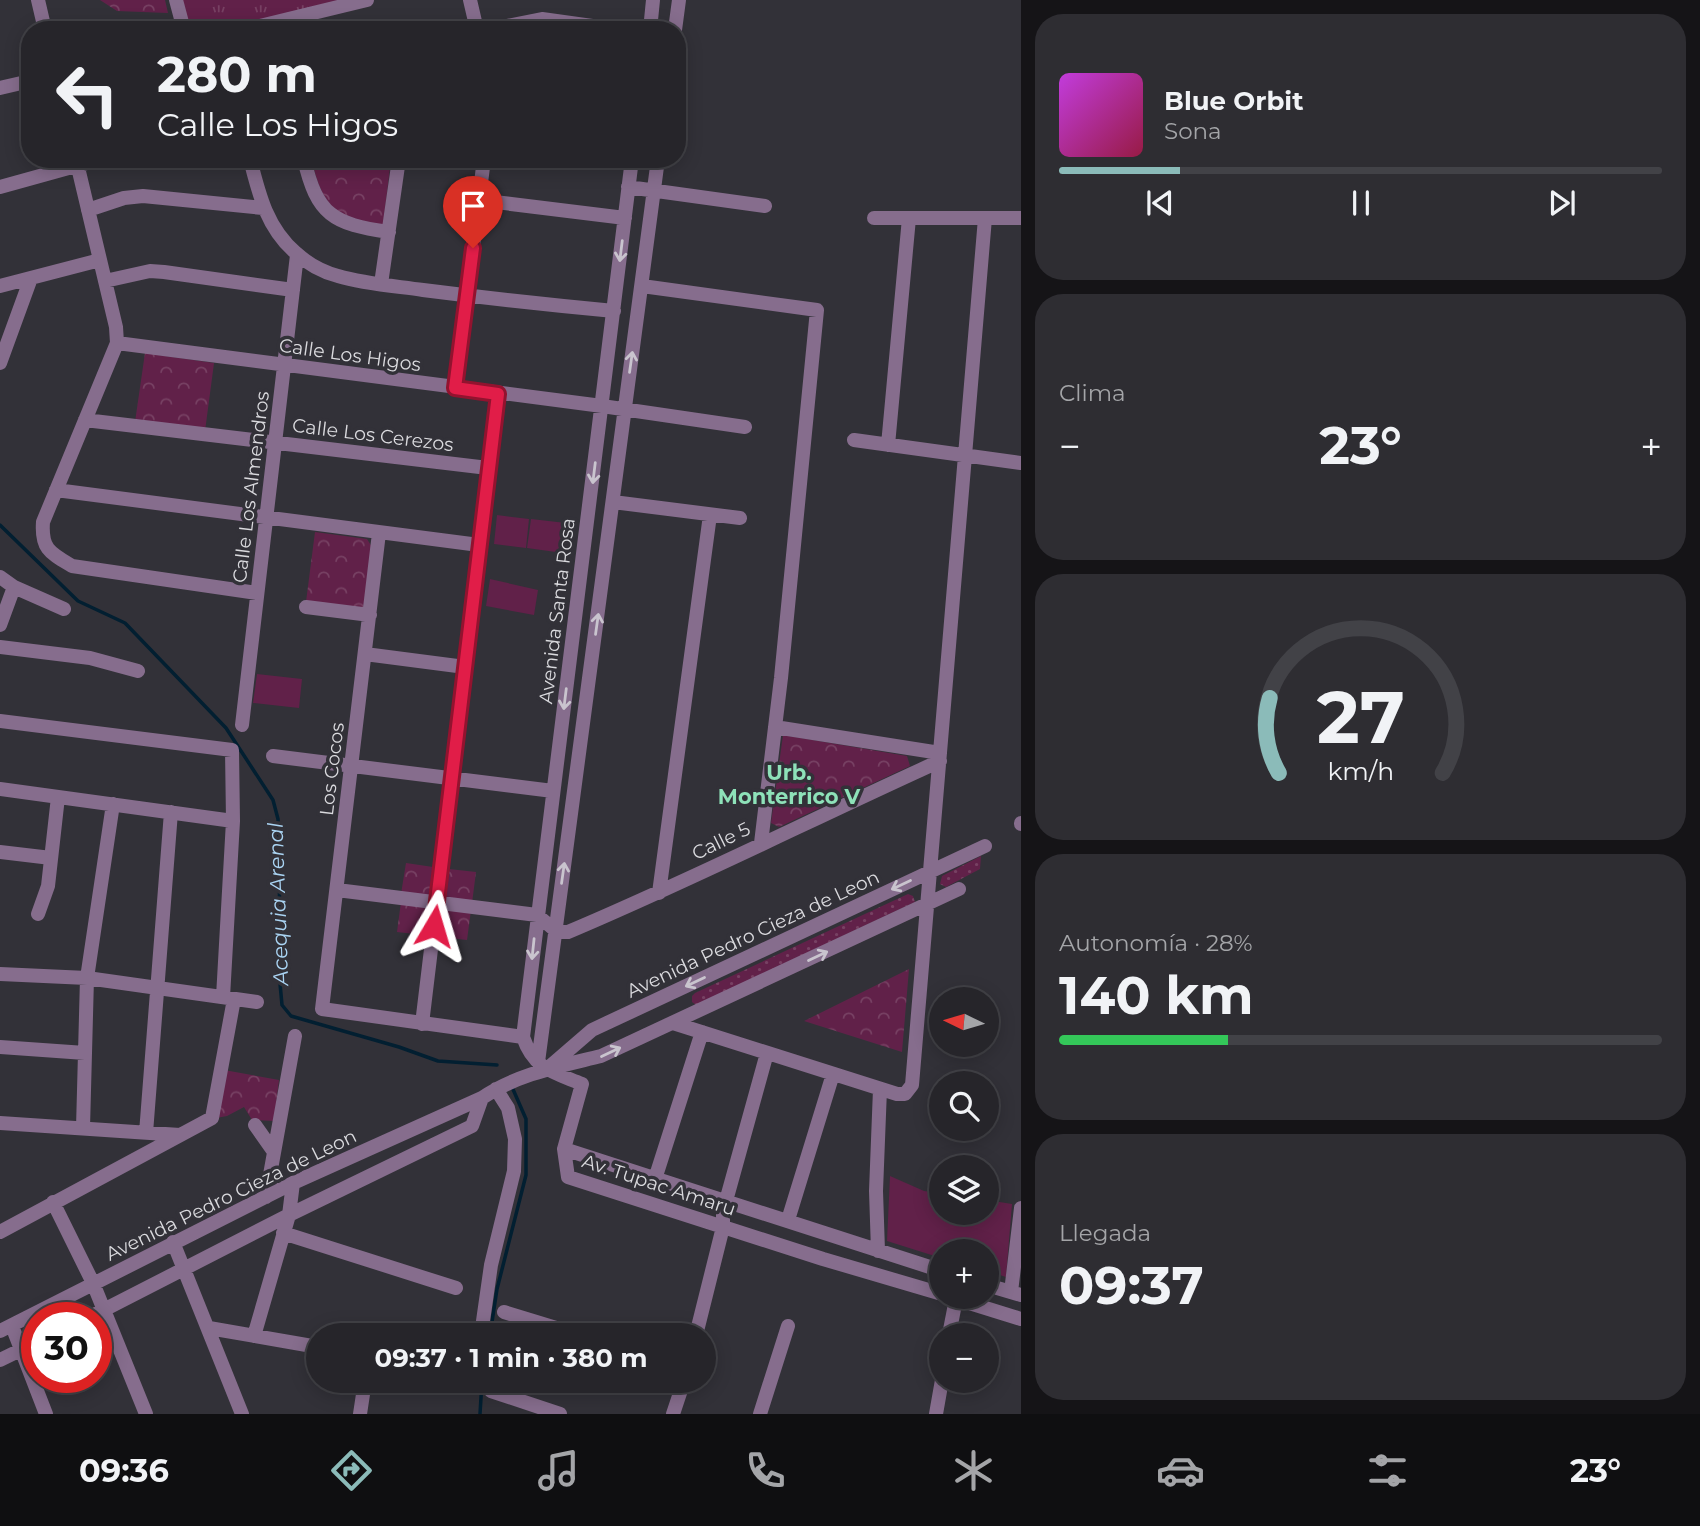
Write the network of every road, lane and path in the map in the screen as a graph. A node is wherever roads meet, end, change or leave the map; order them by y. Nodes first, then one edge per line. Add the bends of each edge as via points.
1 (38, 0) edge
2 (176, 0) edge
3 (367, 0) edge
4 (470, 0) edge
5 (653, 0) edge
6 (679, 0) edge
7 (43, 21) edge
8 (182, 21) edge
9 (280, 21) edge
10 (475, 21) edge
11 (532, 21) edge
12 (556, 21) edge
13 (651, 21) edge
14 (676, 21) edge
15 (21, 83) edge
16 (0, 88) edge
17 (59, 168) edge
18 (78, 168) edge
19 (252, 168) edge
20 (306, 168) edge
21 (398, 168) edge
22 (483, 168) edge
23 (631, 168) edge
24 (657, 168) edge
25 (0, 187) edge
26 (628, 187) junction
27 (654, 191) junction
28 (479, 200) junction
29 (765, 206) dead end
30 (263, 208) junction
31 (88, 210) junction
32 (625, 218) junction
33 (874, 218) dead end
34 (909, 218) junction
35 (985, 218) junction
36 (1021, 218) edge
37 (389, 232) junction
38 (297, 255) junction
39 (100, 260) junction
40 (31, 278) junction
41 (105, 281) junction
42 (381, 284) junction
43 (0, 286) edge
44 (642, 286) junction
45 (293, 290) junction
46 (466, 296) junction
47 (614, 312) junction
48 (117, 343) junction
49 (0, 363) edge
50 (285, 366) junction
51 (455, 388) junction
52 (498, 394) junction
53 (602, 406) junction
54 (625, 409) junction
55 (85, 420) junction
56 (745, 427) dead end
57 (854, 440) dead end
58 (275, 443) junction
59 (888, 444) junction
60 (965, 455) junction
61 (1021, 463) edge
62 (488, 468) junction
63 (56, 490) junction
64 (613, 502) junction
65 (710, 515) junction
66 (267, 517) junction
67 (740, 518) dead end
68 (379, 533) junction
69 (479, 545) junction
70 (0, 577) edge
71 (14, 587) junction
72 (257, 593) junction
73 (306, 607) dead end
74 (64, 609) dead end
75 (370, 615) junction
76 (0, 625) edge
77 (0, 647) edge
78 (365, 654) junction
79 (465, 667) junction
80 (138, 670) dead end
81 (0, 721) edge
82 (242, 724) dead end
83 (775, 727) junction
84 (273, 756) dead end
85 (940, 757) junction
86 (352, 766) junction
87 (452, 778) junction
88 (0, 789) edge
89 (553, 791) junction
90 (58, 797) junction
91 (113, 804) junction
92 (171, 812) junction
93 (233, 821) junction
94 (761, 842) junction
95 (985, 846) dead end
96 (0, 852) edge
97 (51, 858) junction
98 (930, 872) junction
99 (959, 889) dead end
100 (337, 890) junction
101 (659, 893) junction
102 (437, 902) junction
103 (927, 905) junction
104 (37, 914) dead end
105 (537, 915) junction
106 (556, 931) junction
107 (0, 974) edge
108 (87, 978) junction
109 (156, 987) junction
110 (228, 998) junction
111 (257, 1002) dead end
112 (673, 1023) junction
113 (422, 1024) junction
114 (702, 1032) junction
115 (295, 1036) dead end
116 (523, 1037) junction
117 (0, 1046) edge
118 (85, 1052) junction
119 (767, 1053) junction
120 (542, 1066) junction
121 (833, 1074) junction
122 (507, 1085) junction
123 (880, 1089) junction
124 (482, 1098) junction
125 (0, 1123) edge
126 (255, 1125) dead end
127 (83, 1128) junction
128 (146, 1133) junction
129 (180, 1135) junction
130 (564, 1149) junction
131 (274, 1152) junction
132 (655, 1179) junction
133 (293, 1183) junction
134 (266, 1196) junction
135 (726, 1201) junction
136 (53, 1202) junction
137 (1021, 1209) edge
138 (289, 1215) junction
139 (788, 1220) junction
140 (723, 1227) junction
141 (0, 1232) edge
142 (283, 1233) junction
143 (173, 1242) junction
144 (1018, 1248) edge
145 (878, 1251) junction
146 (929, 1267) edge
147 (184, 1269) junction
148 (93, 1283) junction
149 (456, 1288) dead end
150 (999, 1288) edge
151 (929, 1291) edge
152 (1016, 1293) edge
153 (100, 1302) edge
154 (112, 1305) edge
155 (988, 1309) edge
156 (504, 1312) dead end
157 (1021, 1319) edge
158 (483, 1323) edge
159 (540, 1323) edge
160 (699, 1323) edge
161 (788, 1326) dead end
162 (6, 1328) edge
163 (209, 1328) junction
164 (112, 1332) edge
165 (254, 1336) junction
166 (306, 1345) edge
167 (20, 1350) junction
168 (1, 1355) edge
169 (363, 1393) edge
170 (497, 1393) edge
171 (680, 1393) edge
172 (940, 1393) edge
173 (46, 1414) edge
174 (146, 1414) edge
175 (242, 1414) edge
176 (360, 1414) edge
177 (560, 1414) edge
178 (673, 1414) edge
179 (760, 1414) edge
180 (936, 1414) edge

1 - 7 street
2 - 8 street
3 - 9 street
4 - 10 street
5 - 13 street
6 - 14 street
11 - 12 street
15 - 16 street
17 - 25 street
18 - 31 street
19 - 30 street
20 - 37 street via 310,186 327,211 349,225
21 - 37 street
22 - 28 street
23 - 26 street, Avenida Santa Rosa
24 - 27 street, Avenida Santa Rosa
26 - 27 street
26 - 32 street, Avenida Santa Rosa
27 - 29 street
27 - 44 street, Avenida Santa Rosa
28 - 32 street
28 - 46 street
30 - 31 street via 144,196
30 - 38 street
31 - 39 street
32 -> 47 street, Avenida Santa Rosa
33 - 34 street
34 - 35 street
34 - 59 street
35 - 36 street
35 - 60 street
37 - 42 street
38 - 42 street via 337,276
38 - 45 street, Calle Los Almendros
39 - 40 street
39 - 41 street
40 - 43 street
40 - 49 street
41 - 45 street via 150,271
41 - 48 street
42 - 46 street
54 -> 44 street, Avenida Santa Rosa
44 - 83 street via 817,310
45 - 50 street, Calle Los Almendros
46 - 47 street
46 - 51 street
47 - 53 street, Avenida Santa Rosa
48 - 50 street, Calle Los Higos
48 - 55 street
50 - 51 street, Calle Los Higos
50 - 58 street, Calle Los Almendros
51 - 52 street, Calle Los Higos
52 - 53 street, Calle Los Higos
52 - 62 street
53 - 54 street, Calle Los Higos
53 -> 89 street, Avenida Santa Rosa
54 - 56 street, Calle Los Higos
54 - 64 street, Avenida Santa Rosa
55 - 58 street, Calle Los Cerezos
55 - 63 street
57 - 59 street
58 - 62 street, Calle Los Cerezos
58 - 66 street, Calle Los Almendros
59 - 60 street
60 - 61 street
60 - 85 street
62 - 69 street
63 - 66 street
63 - 72 street via 43,522 42,538 53,555 72,566
64 - 65 street
106 -> 64 street, Avenida Santa Rosa
65 - 67 street
65 - 101 street
66 - 68 street
66 - 72 street, Calle Los Almendros
68 - 69 street
68 - 75 street, Los Cocos
69 - 79 street
70 - 71 street
71 - 74 street
71 - 76 street
72 - 82 street, Calle Los Almendros
73 - 75 street
75 - 78 street, Los Cocos
77 - 80 street via 90,658
78 - 79 street
78 - 86 street, Los Cocos
79 - 87 street
81 - 93 street via 232,750
83 - 85 street
83 - 94 street
84 - 86 street
85 - 94 street, Calle 5
85 - 98 street
86 - 87 street
86 - 100 street, Los Cocos
87 - 89 street
87 - 102 street
88 - 90 street
89 - 105 street, Avenida Santa Rosa
90 - 91 street
90 - 97 street
91 - 92 street
91 - 108 street
92 - 93 street
92 - 109 street
93 - 110 street
94 - 101 street, Calle 5
95 - 98 street, Avenida Pedro Cieza de Leon
96 - 97 street
97 - 104 street via 48,886
98 - 103 street
98 -> 120 street, Avenida Pedro Cieza de Leon via 592,1030
99 - 103 street, Avenida Pedro Cieza de Leon
100 - 102 street
100 - 113 street, Los Cocos via 322,1009
101 - 106 street, Calle 5 via 568,932
102 - 105 street
102 - 113 street
112 -> 103 street, Avenida Pedro Cieza de Leon
103 - 123 street via 913,1080 906,1093
105 - 106 street
105 -> 116 street, Avenida Santa Rosa
106 - 120 street, Avenida Santa Rosa
107 - 108 street
108 - 109 street
108 - 118 street
109 - 110 street
109 - 128 street
110 - 111 street
110 - 129 street via 212,1118
112 - 114 street
120 -> 112 street, Avenida Pedro Cieza de Leon via 601,1056
113 - 116 street
114 - 119 street
114 - 132 street
115 - 131 street
116 - 120 street via 528,1053
117 - 118 street
118 - 127 street
119 - 121 street
119 - 135 street
120 - 122 street, Avenida Pedro Cieza de Leon
120 - 130 street via 582,1084
121 - 123 street
121 - 139 street
122 - 124 street, Avenida Pedro Cieza de Leon
122 - 158 street via 514,1171 491,1265
123 - 145 street
124 - 133 street, Avenida Pedro Cieza de Leon
124 - 138 street via 472,1126
125 - 127 street
126 - 131 street
127 - 128 street
128 - 129 street
129 - 136 street
130 - 132 street, Av. Tupac Amaru
130 - 140 street, Av. Tupac Amaru via 568,1177
131 - 134 street
132 - 135 street, Av. Tupac Amaru
133 - 134 street, Avenida Pedro Cieza de Leon
133 - 138 street
134 - 143 street, Avenida Pedro Cieza de Leon
135 - 139 street, Av. Tupac Amaru
135 - 140 street
136 - 141 street
136 - 148 street
137 - 144 street
138 - 142 street
138 - 147 street
139 - 145 street, Av. Tupac Amaru
140 - 151 street, Av. Tupac Amaru
140 - 160 street
142 - 149 street
142 - 165 street
143 - 147 street
143 - 148 street, Avenida Pedro Cieza de Leon
144 - 152 street
145 - 146 street, Av. Tupac Amaru
147 - 154 street
147 - 163 street
148 - 153 street
148 - 162 street, Avenida Pedro Cieza de Leon
150 - 152 street
155 - 157 street, Av. Tupac Amaru
156 - 159 street
161 - 179 street
162 - 167 street
163 - 165 street
163 - 175 street
164 - 174 street
165 - 166 street
167 - 168 street
167 - 173 street
169 - 176 street
170 - 177 street
171 - 178 street
172 - 180 street

